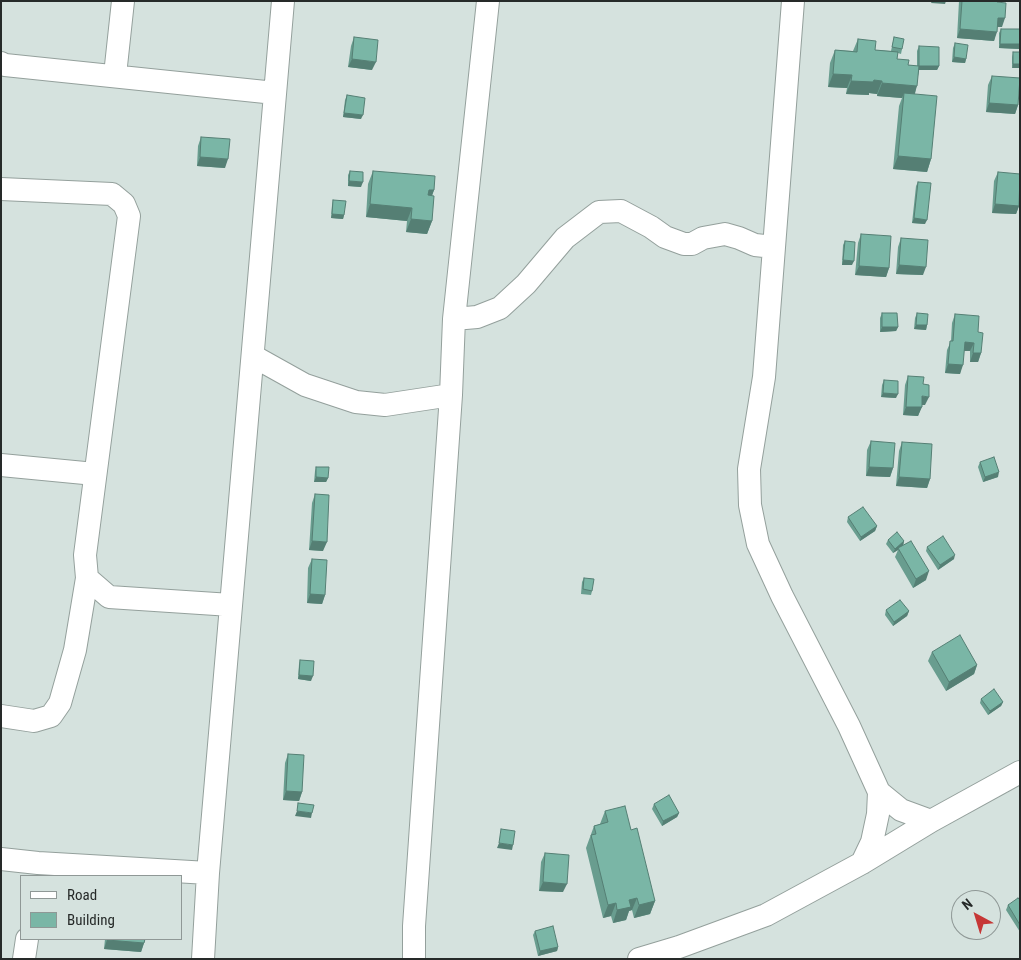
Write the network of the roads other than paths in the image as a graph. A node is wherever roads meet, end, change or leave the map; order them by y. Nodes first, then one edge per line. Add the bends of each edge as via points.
1 (123, 1) edge
2 (283, 1) edge
3 (488, 1) edge
4 (793, 1) edge
5 (1, 63) edge
6 (115, 75) junction
7 (275, 93) junction
8 (1, 189) edge
9 (774, 247) junction
10 (454, 319) junction
11 (253, 356) junction
12 (451, 394) junction
13 (1, 465) edge
14 (95, 474) junction
15 (87, 578) junction
16 (231, 605) junction
17 (1, 716) edge
18 (1020, 772) edge
19 (879, 792) junction
20 (931, 821) junction
21 (1, 859) edge
22 (862, 863) junction
23 (37, 870) edge
24 (208, 874) junction
25 (27, 940) edge
26 (24, 959) edge
27 (203, 959) edge
28 (414, 959) edge
29 (639, 959) edge

1 - 6 street
2 - 7 street
3 - 10 street
4 - 9 street
5 - 6 street
6 - 7 street
7 - 11 street
8 - 14 street via 112,194 124,204 129,216
9 - 10 street via 755,245 725,234 684,244 665,237 621,211 600,212 565,238 526,284 500,308 477,317
9 - 19 street via 764,377 749,469 750,505 758,544
10 - 12 street
11 - 12 street via 305,385 356,402 385,405
11 - 16 street
12 - 28 street
13 - 14 street
14 - 15 street via 85,555
15 - 16 street via 109,597
15 - 17 street via 75,650 60,703 51,716 34,721
16 - 24 street
18 - 20 street
19 - 20 street via 901,810
19 - 22 street via 872,842
20 - 22 street
21 - 23 street
22 - 29 street via 766,915
23 - 24 street
24 - 27 street
25 - 26 street

